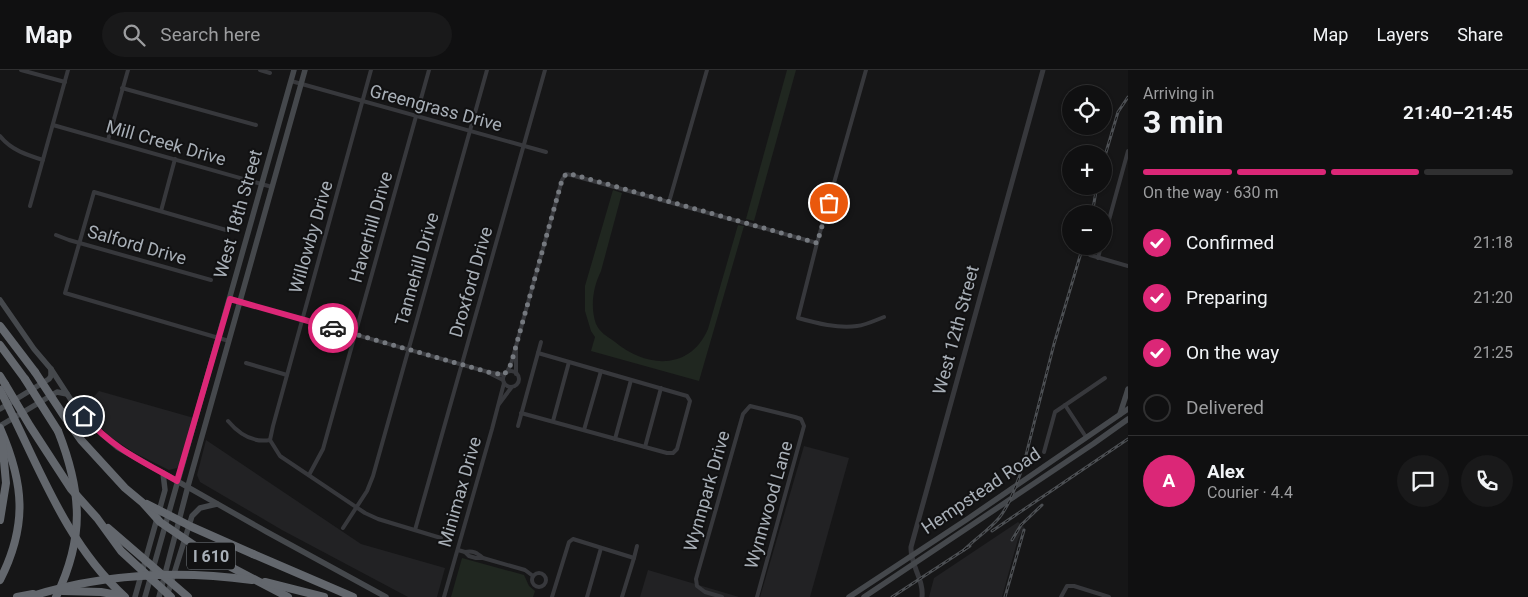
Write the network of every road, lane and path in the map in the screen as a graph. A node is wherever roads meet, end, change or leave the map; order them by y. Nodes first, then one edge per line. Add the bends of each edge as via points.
1 (21, 70) edge
2 (68, 70) edge
3 (128, 70) edge
4 (260, 70) edge
5 (294, 70) edge
6 (305, 70) edge
7 (372, 70) edge
8 (429, 70) edge
9 (487, 70) edge
10 (544, 70) edge
11 (707, 70) edge
12 (866, 70) edge
13 (1043, 70) edge
14 (270, 73) dead end
15 (291, 81) junction
16 (65, 82) junction
17 (301, 84) junction
18 (122, 88) junction
19 (362, 102) junction
20 (416, 116) junction
21 (53, 125) junction
22 (256, 125) dead end
23 (470, 131) junction
24 (276, 132) junction
25 (287, 135) junction
26 (0, 136) edge
27 (108, 140) junction
28 (524, 146) junction
29 (1128, 151) edge
30 (546, 152) dead end
31 (175, 159) junction
32 (43, 160) junction
33 (262, 185) junction
34 (272, 188) junction
35 (669, 202) junction
36 (30, 206) dead end
37 (1112, 209) edge
38 (161, 211) junction
39 (226, 230) dead end
40 (56, 235) dead end
41 (246, 242) junction
42 (80, 243) junction
43 (817, 243) junction
44 (256, 245) junction
45 (1090, 255) dead end
46 (1099, 255) edge
47 (1098, 258) junction
48 (1128, 259) edge
49 (1127, 265) edge
50 (211, 280) dead end
51 (230, 299) junction
52 (0, 300) edge
53 (240, 302) junction
54 (884, 318) dead end
55 (302, 320) junction
56 (0, 326) edge
57 (355, 334) junction
58 (218, 339) junction
59 (229, 341) junction
60 (516, 342) junction
61 (542, 342) dead end
62 (0, 346) edge
63 (408, 349) junction
64 (538, 353) junction
65 (569, 362) junction
66 (246, 363) dead end
67 (462, 364) junction
68 (51, 369) junction
69 (601, 371) junction
70 (488, 372) junction
71 (506, 374) junction
72 (516, 374) junction
73 (0, 376) edge
74 (286, 376) junction
75 (1105, 378) dead end
76 (631, 380) junction
77 (503, 382) junction
78 (2, 387) edge
79 (513, 387) junction
80 (661, 388) junction
81 (1128, 389) edge
82 (68, 394) junction
83 (499, 404) junction
84 (1065, 405) junction
85 (750, 406) joint
86 (0, 409) edge
87 (1128, 409) edge
88 (522, 412) junction
89 (1120, 414) junction
90 (1128, 419) edge
91 (553, 421) junction
92 (228, 422) dead end
93 (518, 426) dead end
94 (0, 428) edge
95 (584, 430) junction
96 (191, 436) junction
97 (1086, 437) junction
98 (615, 439) junction
99 (270, 440) junction
100 (201, 442) junction
101 (645, 447) junction
102 (1044, 452) dead end
103 (163, 473) junction
104 (309, 475) junction
105 (177, 481) junction
106 (1018, 484) junction
107 (188, 486) junction
108 (1013, 498) junction
109 (143, 503) junction
110 (989, 503) junction
111 (217, 504) junction
112 (357, 508) junction
113 (994, 511) junction
114 (97, 518) junction
115 (0, 520) edge
116 (344, 528) dead end
117 (415, 530) junction
118 (441, 538) dead end
119 (637, 546) dead end
120 (602, 548) junction
121 (458, 550) junction
122 (910, 556) junction
123 (634, 558) junction
124 (913, 564) junction
125 (533, 576) junction
126 (546, 578) junction
127 (0, 580) edge
128 (557, 581) junction
129 (544, 584) junction
130 (555, 588) junction
131 (31, 595) edge
132 (17, 597) edge
133 (56, 597) edge
134 (125, 597) edge
135 (130, 597) edge
136 (135, 597) edge
137 (145, 597) edge
138 (159, 597) edge
139 (167, 597) edge
140 (171, 597) edge
141 (188, 597) edge
142 (288, 597) edge
143 (324, 597) edge
144 (353, 597) edge
145 (386, 597) edge
146 (443, 597) edge
147 (552, 597) edge
148 (587, 597) edge
149 (622, 597) edge
150 (722, 597) edge
151 (757, 597) edge
152 (849, 597) edge
153 (864, 597) edge
154 (922, 597) edge
155 (1061, 597) edge
156 (1109, 597) edge

1 - 16 street
2 - 16 street
3 - 18 street
4 - 14 street
5 - 15 main road, West 18th Street
6 - 17 main road, West 18th Street
7 - 19 street, Willowby Drive
8 - 20 street, Haverhill Drive
9 - 23 street, Tannehill Drive
10 - 28 street, Droxford Drive
11 - 35 street
12 - 43 street
13 - 122 street, West 12th Street
15 - 17 street, Greengrass Drive
15 - 24 main road, West 18th Street
16 - 21 street
17 - 19 street, Greengrass Drive
17 - 25 main road, West 18th Street
18 - 22 street
18 - 27 street
19 - 20 street, Greengrass Drive
19 - 55 street, Willowby Drive
20 - 23 street, Greengrass Drive
20 - 57 street, Haverhill Drive
21 - 27 street, Mill Creek Drive
21 - 32 street
23 - 28 street, Greengrass Drive
23 - 63 street, Tannehill Drive
24 - 25 main road
24 - 33 main road, West 18th Street
25 - 34 main road, West 18th Street
26 - 32 street via 23,154
27 - 31 street, Mill Creek Drive
28 - 30 street, Greengrass Drive
28 - 67 street, Droxford Drive
29 - 37 street
31 - 33 street, Mill Creek Drive
31 - 38 street
32 - 36 street
33 - 34 street, Mill Creek Drive
33 - 41 main road, West 18th Street
34 - 44 main road, West 18th Street
35 - 43 street
35 - 60 street via 566,174
38 - 39 street
38 - 42 street via 94,192
40 - 42 street, Salford Drive
41 - 44 main road
41 - 51 main road, West 18th Street
42 - 50 street, Salford Drive
42 - 58 street via 65,293
43 - 54 street via 798,318 848,327
44 - 53 main road, West 18th Street
45 - 47 street
46 - 47 street
47 - 49 street
48 - 49 street
51 - 53 street
51 - 58 main road, West 18th Street
52 - 68 main road
53 - 55 street
53 - 59 main road, West 18th Street
55 - 57 street
55 - 74 street, Willowby Drive
56 - 109 highway, I 610, bridge via 81,440
57 - 63 street
57 - 104 street, Haverhill Drive via 323,448
58 - 59 street
58 - 96 main road, West 18th Street
59 - 100 main road, West 18th Street
60 - 71 street
60 - 72 street
61 - 64 street
62 - 133 highway, bridge via 58,431 74,479 77,525 70,562
63 - 67 street
63 - 112 street, Tannehill Drive via 373,476
64 - 65 street
64 - 88 street
65 - 69 street
65 - 91 street
66 - 74 street
67 - 70 street
67 - 117 street, Droxford Drive
68 - 82 main road
68 - 86 main road via 49,379
69 - 76 street
69 - 95 street
70 - 71 street
70 - 77 street
71 - 72 street
71 - 77 street
72 - 79 street via 518,381
73 - 78 highway, I 610
74 - 99 street, Willowby Drive
75 - 84 street
76 - 80 street
76 - 98 street
77 - 79 street
77 - 83 street, Minimax Drive
78 - 114 highway, I 610, bridge via 71,489
78 - 134 highway, bridge via 58,510 78,542
79 - 83 street, Minimax Drive
80 - 101 street
80 - 101 street via 687,396 690,401 675,452
81 - 89 main road
82 - 94 main road via 57,392
82 - 103 main road via 102,435
83 - 121 street, Minimax Drive
84 - 97 street
84 - 102 street via 1054,414
85 - 150 street, Wynnpark Drive via 743,414 738,430 696,579 697,586 705,592
85 - 151 street, Wynnwood Lane via 796,417 802,421 804,431
87 - 89 main road, Hempstead Road
88 - 91 street
88 - 93 street
89 - 97 main road, Hempstead Road
90 - 108 main road, Hempstead Road
91 - 95 street
92 - 99 street via 244,436
94 - 115 highway via 6,468
94 - 127 highway via 17,473 20,507 14,544
95 - 98 street
96 - 100 main road
96 - 105 main road, West 18th Street
97 - 106 main road, Hempstead Road
98 - 101 street
99 - 104 street via 280,456
100 - 107 main road, West 18th Street
103 - 105 main road
103 - 136 main road via 165,490
104 - 112 street
105 - 107 main road
105 - 137 main road, West 18th Street
106 - 108 main road
106 - 110 main road, Hempstead Road
107 - 111 main road
107 - 138 main road, West 18th Street
108 - 113 main road, Hempstead Road
109 - 142 highway, I 610, bridge via 160,522 210,556
109 - 144 highway, bridge
110 - 113 main road
110 - 122 main road, Hempstead Road
111 - 139 main road via 200,508 192,516
111 - 145 main road
112 - 116 street, Tannehill Drive
112 - 117 street via 378,520
113 - 124 main road, Hempstead Road
114 - 140 highway, bridge via 121,551
114 - 141 highway, I 610, bridge
117 - 118 street
119 - 123 street
120 - 123 street
120 - 128 street via 573,539 569,542
120 - 148 street
121 - 125 street via 469,556 525,570
121 - 146 street, Minimax Drive
122 - 124 street
122 - 152 main road, Hempstead Road
123 - 149 street
124 - 153 main road, Hempstead Road
124 - 154 street via 921,583
125 - 126 street via 541,573
125 - 129 street via 533,585
126 - 128 street
126 - 129 street
128 - 130 street
129 - 130 street
130 - 147 street
131 - 132 highway
131 - 135 highway, bridge via 78,591
131 - 143 highway, bridge via 112,578 187,574 259,581
155 - 156 street via 1067,586 1074,586

